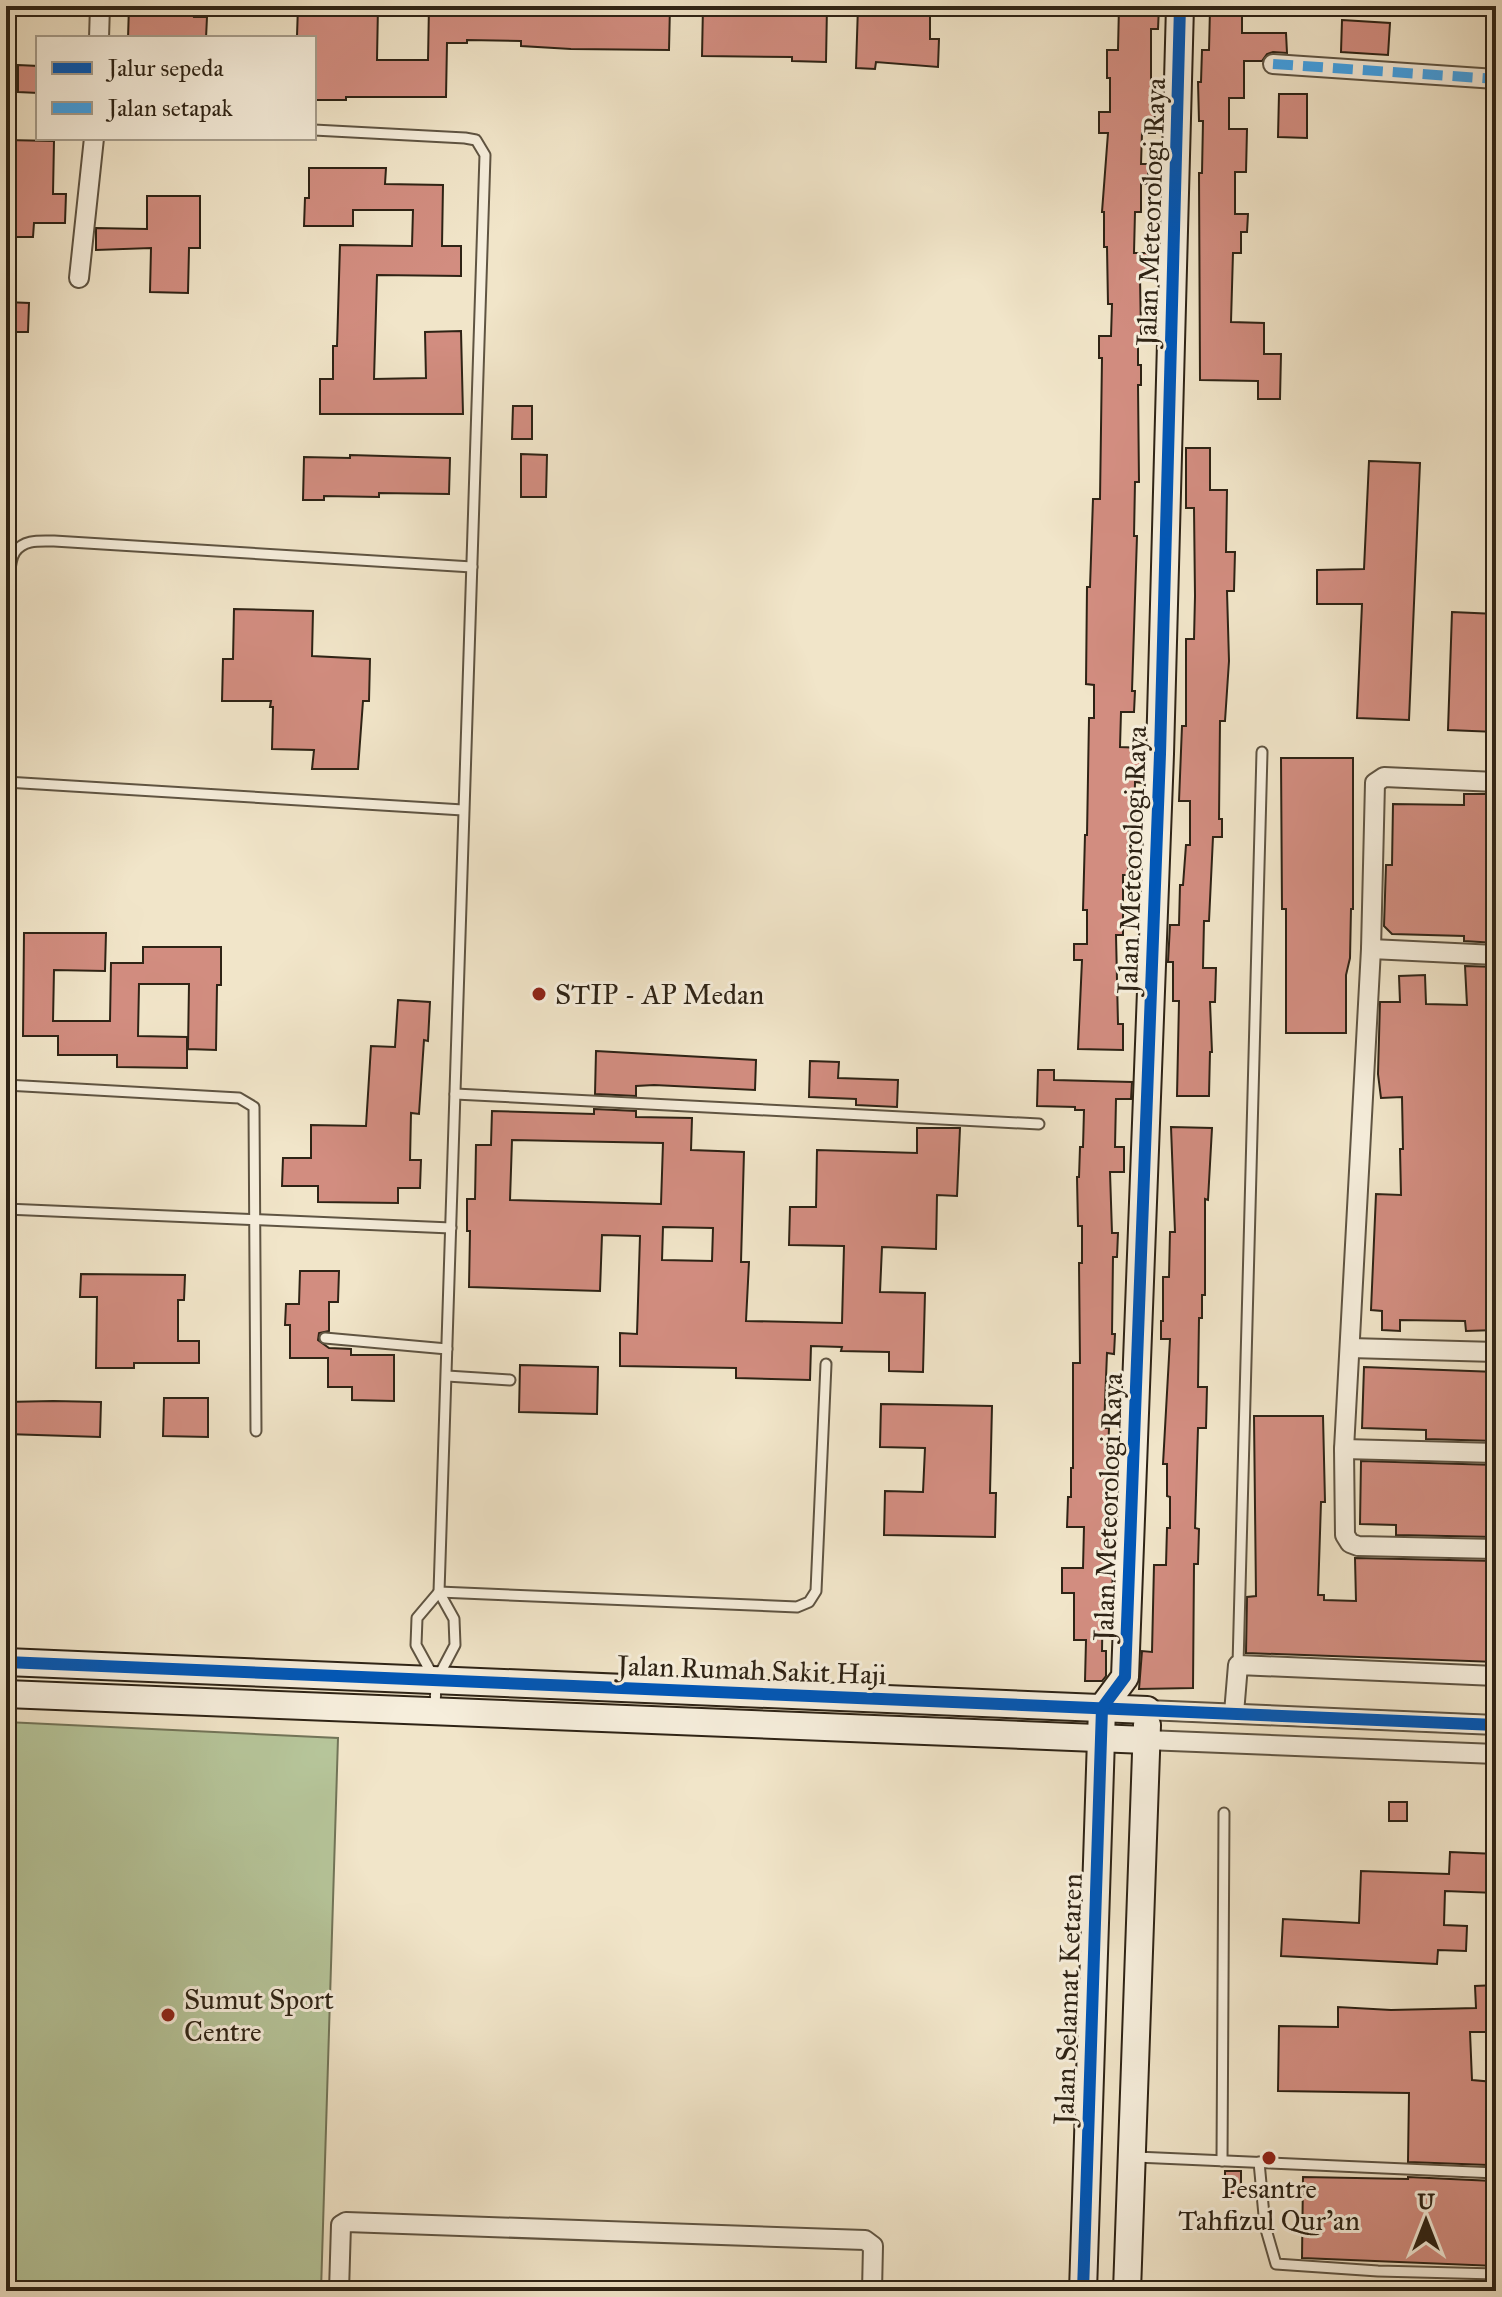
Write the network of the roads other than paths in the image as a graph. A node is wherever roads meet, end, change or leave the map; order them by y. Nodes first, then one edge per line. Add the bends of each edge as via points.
1 (100, 6) edge
2 (1180, 6) edge
3 (99, 36) edge
4 (1273, 64) dead end
5 (1496, 79) edge
6 (316, 130) edge
7 (94, 140) edge
8 (79, 278) dead end
9 (472, 567) junction
10 (1262, 752) dead end
11 (8, 782) edge
12 (1496, 782) edge
13 (463, 810) junction
14 (6, 892) edge
15 (1371, 949) junction
16 (1496, 955) edge
17 (6, 1085) edge
18 (455, 1094) junction
19 (1039, 1124) dead end
20 (6, 1209) edge
21 (255, 1220) junction
22 (451, 1228) junction
23 (325, 1338) dead end
24 (1350, 1348) junction
25 (447, 1349) junction
26 (1496, 1352) edge
27 (826, 1364) dead end
28 (447, 1376) junction
29 (510, 1380) dead end
30 (256, 1431) dead end
31 (1344, 1449) junction
32 (1496, 1453) edge
33 (1496, 1549) edge
34 (439, 1592) junction
35 (6, 1662) edge
36 (1238, 1665) junction
37 (1496, 1676) edge
38 (1125, 1677) junction
39 (436, 1681) junction
40 (6, 1694) edge
41 (1102, 1708) junction
42 (1147, 1710) junction
43 (435, 1711) junction
44 (1234, 1713) junction
45 (1496, 1725) edge
46 (1101, 1738) junction
47 (1146, 1740) junction
48 (1496, 1754) edge
49 (1224, 1813) dead end
50 (1131, 2157) junction
51 (1222, 2161) junction
52 (1259, 2162) junction
53 (1496, 2173) edge
54 (1496, 2274) edge
55 (339, 2291) edge
56 (872, 2291) edge
57 (1083, 2291) edge
58 (1127, 2291) edge

1 - 3 street
2 - 38 street, Jalan Meteorologi Raya via 1160,754
4 - 5 street
6 - 9 lane via 465,138 476,140 485,155
7 - 8 street
9 - 11 lane via 54,541 22,545 13,554 7,588
9 - 13 lane
10 - 36 lane
11 - 13 lane
11 - 14 lane
12 - 15 street via 1384,777 1376,781
13 - 18 lane
15 - 16 street
15 - 24 street
17 - 21 lane via 245,1099 256,1114
18 - 19 lane
18 - 22 lane
20 - 21 lane
21 - 22 lane
21 - 30 lane
22 - 25 lane
23 - 25 lane
24 - 26 street
24 - 31 street
25 - 28 lane
27 - 34 lane via 816,1591 809,1602 797,1607
28 - 29 lane
28 - 34 lane
31 - 32 street
31 - 33 street via 1345,1535 1350,1543
34 - 39 lane via 454,1619 455,1645
34 - 39 lane via 417,1618 416,1645
35 - 39 street, Jalan Rumah Sakit Haji
36 - 37 street
36 - 44 street
38 - 41 street, Jalan Meteorologi Raya
38 - 42 street, Jalan Meteorologi Raya
39 - 41 street, Jalan Rumah Sakit Haji
39 - 43 lane
40 - 43 street, Jalan Rumah Sakit Haji
41 - 42 street, Jalan Rumah Sakit Haji
41 - 46 street, Jalan Selamat Ketaren
42 - 44 street, Jalan Rumah Sakit Haji
42 - 47 street
43 - 46 street, Jalan Rumah Sakit Haji
44 - 45 street, Jalan Rumah Sakit Haji
46 - 47 street, Jalan Rumah Sakit Haji
46 - 57 street, Jalan Selamat Ketaren
47 - 48 street, Jalan Rumah Sakit Haji
47 - 50 street
49 - 51 lane
50 - 51 lane
50 - 58 street
51 - 52 lane
52 - 53 lane
52 - 54 lane via 1265,2226 1276,2264
55 - 56 street via 341,2225 346,2222 865,2240 873,2246

